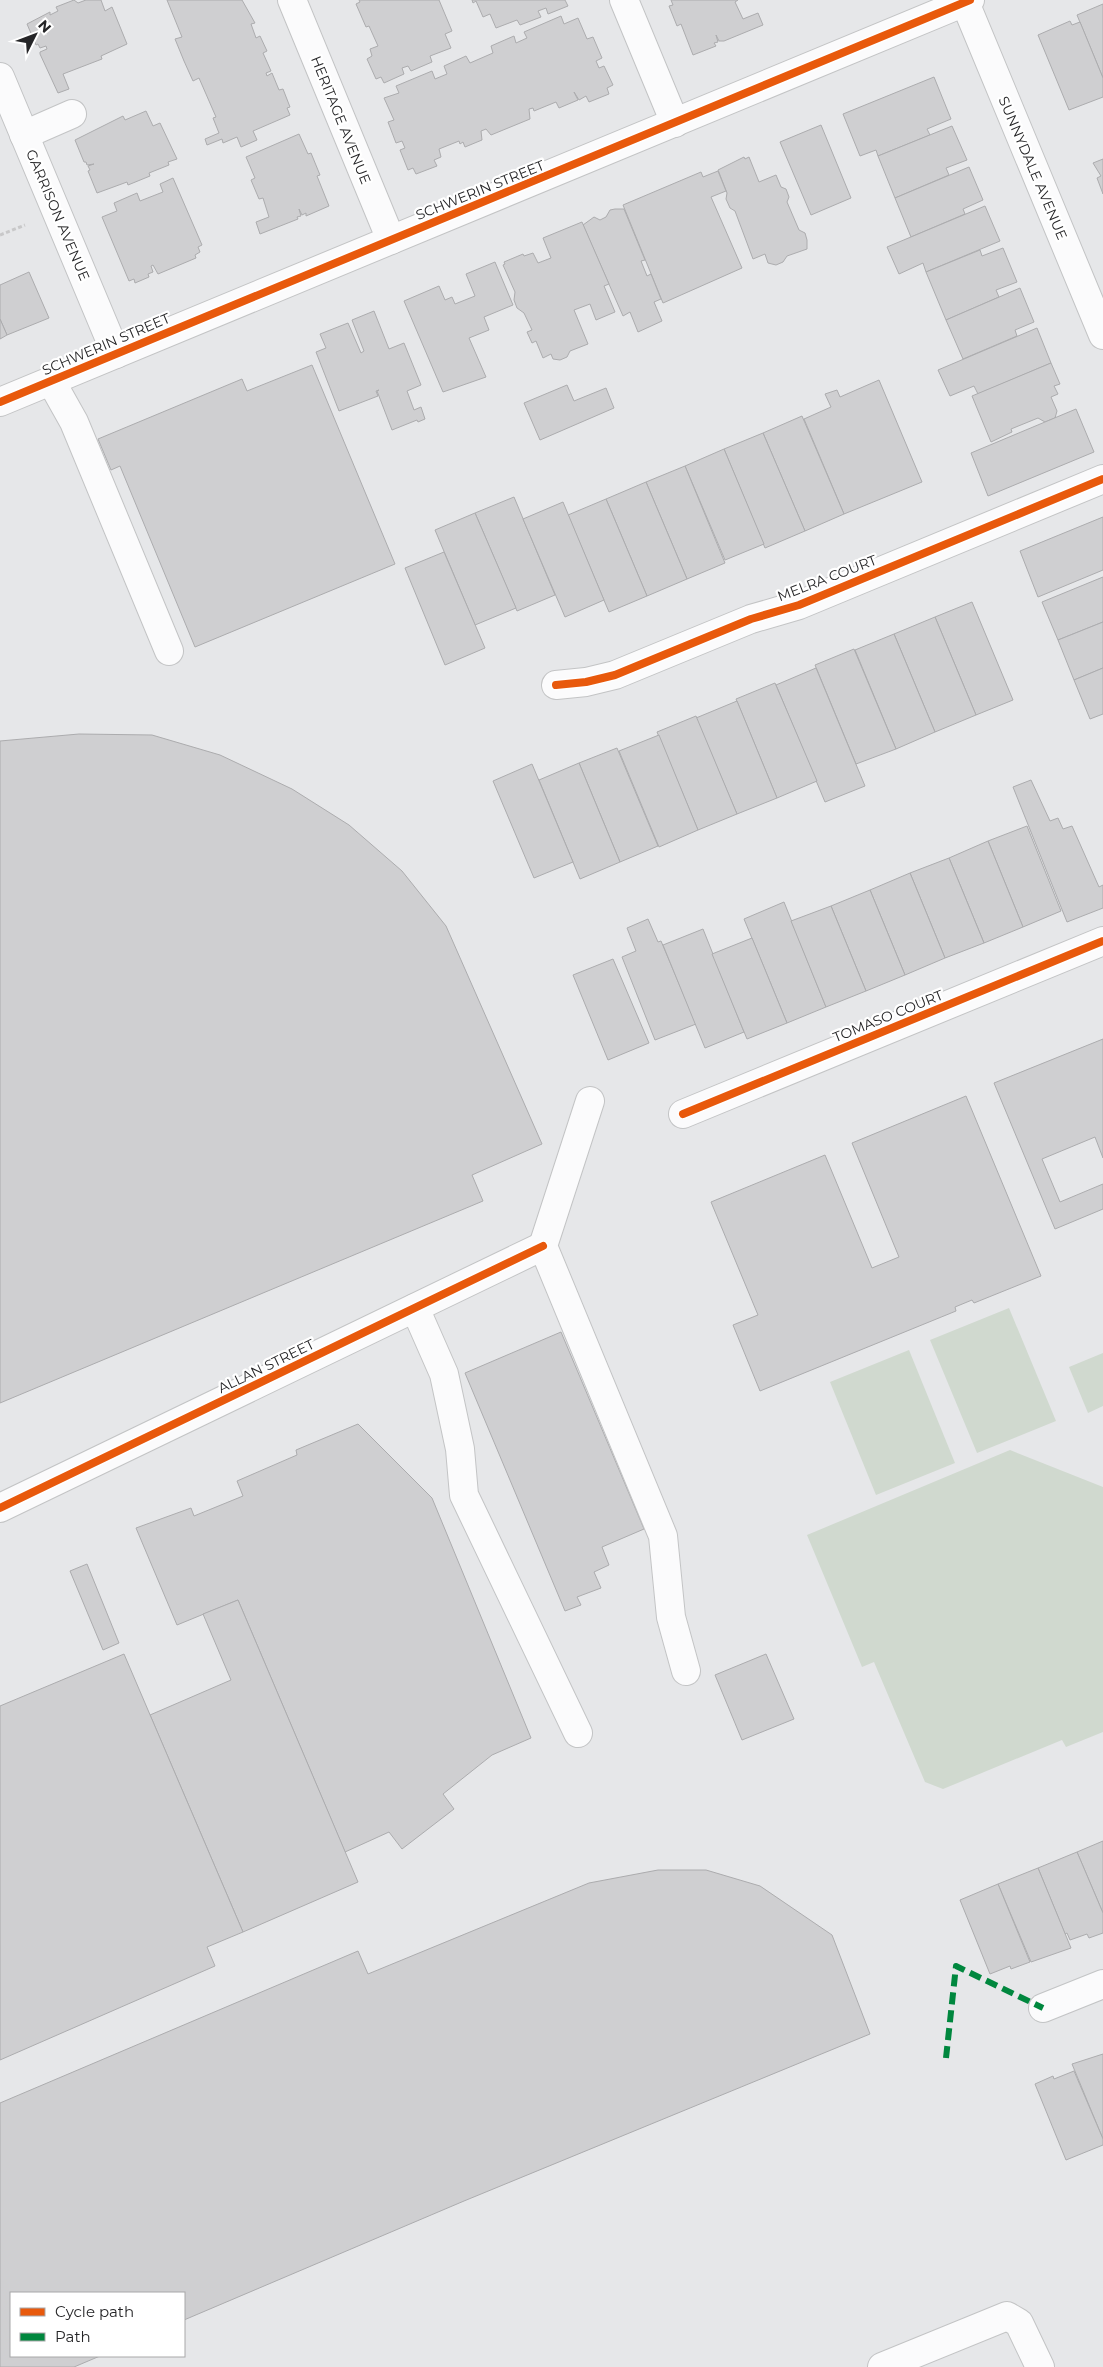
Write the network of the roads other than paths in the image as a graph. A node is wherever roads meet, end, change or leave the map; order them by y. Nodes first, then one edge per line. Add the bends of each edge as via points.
1 (292, 0) edge
2 (624, 0) edge
3 (966, 1) edge
4 (0, 77) edge
5 (72, 114) dead end
6 (675, 123) junction
7 (24, 135) junction
8 (391, 240) junction
9 (1103, 336) edge
10 (116, 354) junction
11 (51, 381) junction
12 (0, 402) edge
13 (1103, 479) edge
14 (169, 651) dead end
15 (556, 685) dead end
16 (1103, 941) edge
17 (590, 1101) dead end
18 (683, 1114) dead end
19 (542, 1246) junction
20 (415, 1308) junction
21 (0, 1508) edge
22 (686, 1671) dead end
23 (578, 1734) dead end
24 (1103, 1984) edge
25 (1043, 2008) dead end
26 (882, 2367) edge
27 (1040, 2367) edge

1 - 8 street, HERITAGE AVENUE
2 - 6 street
3 - 6 street, SCHWERIN STREET
3 - 9 street, SUNNYDALE AVENUE
4 - 7 street, GARRISON AVENUE
5 - 7 street
6 - 8 street, SCHWERIN STREET
7 - 10 street, GARRISON AVENUE
8 - 10 street, SCHWERIN STREET
10 - 11 street, SCHWERIN STREET
11 - 12 street, SCHWERIN STREET
11 - 14 street via 74,422
13 - 15 street, MELRA COURT via 799,605 751,619 615,675
16 - 18 street, TOMASO COURT
17 - 19 street
19 - 20 street, ALLAN STREET
19 - 22 street via 663,1536 671,1617
20 - 21 street, ALLAN STREET
20 - 23 street via 444,1374 460,1449 464,1496
24 - 25 street
26 - 27 street via 1007,2316 1019,2323

